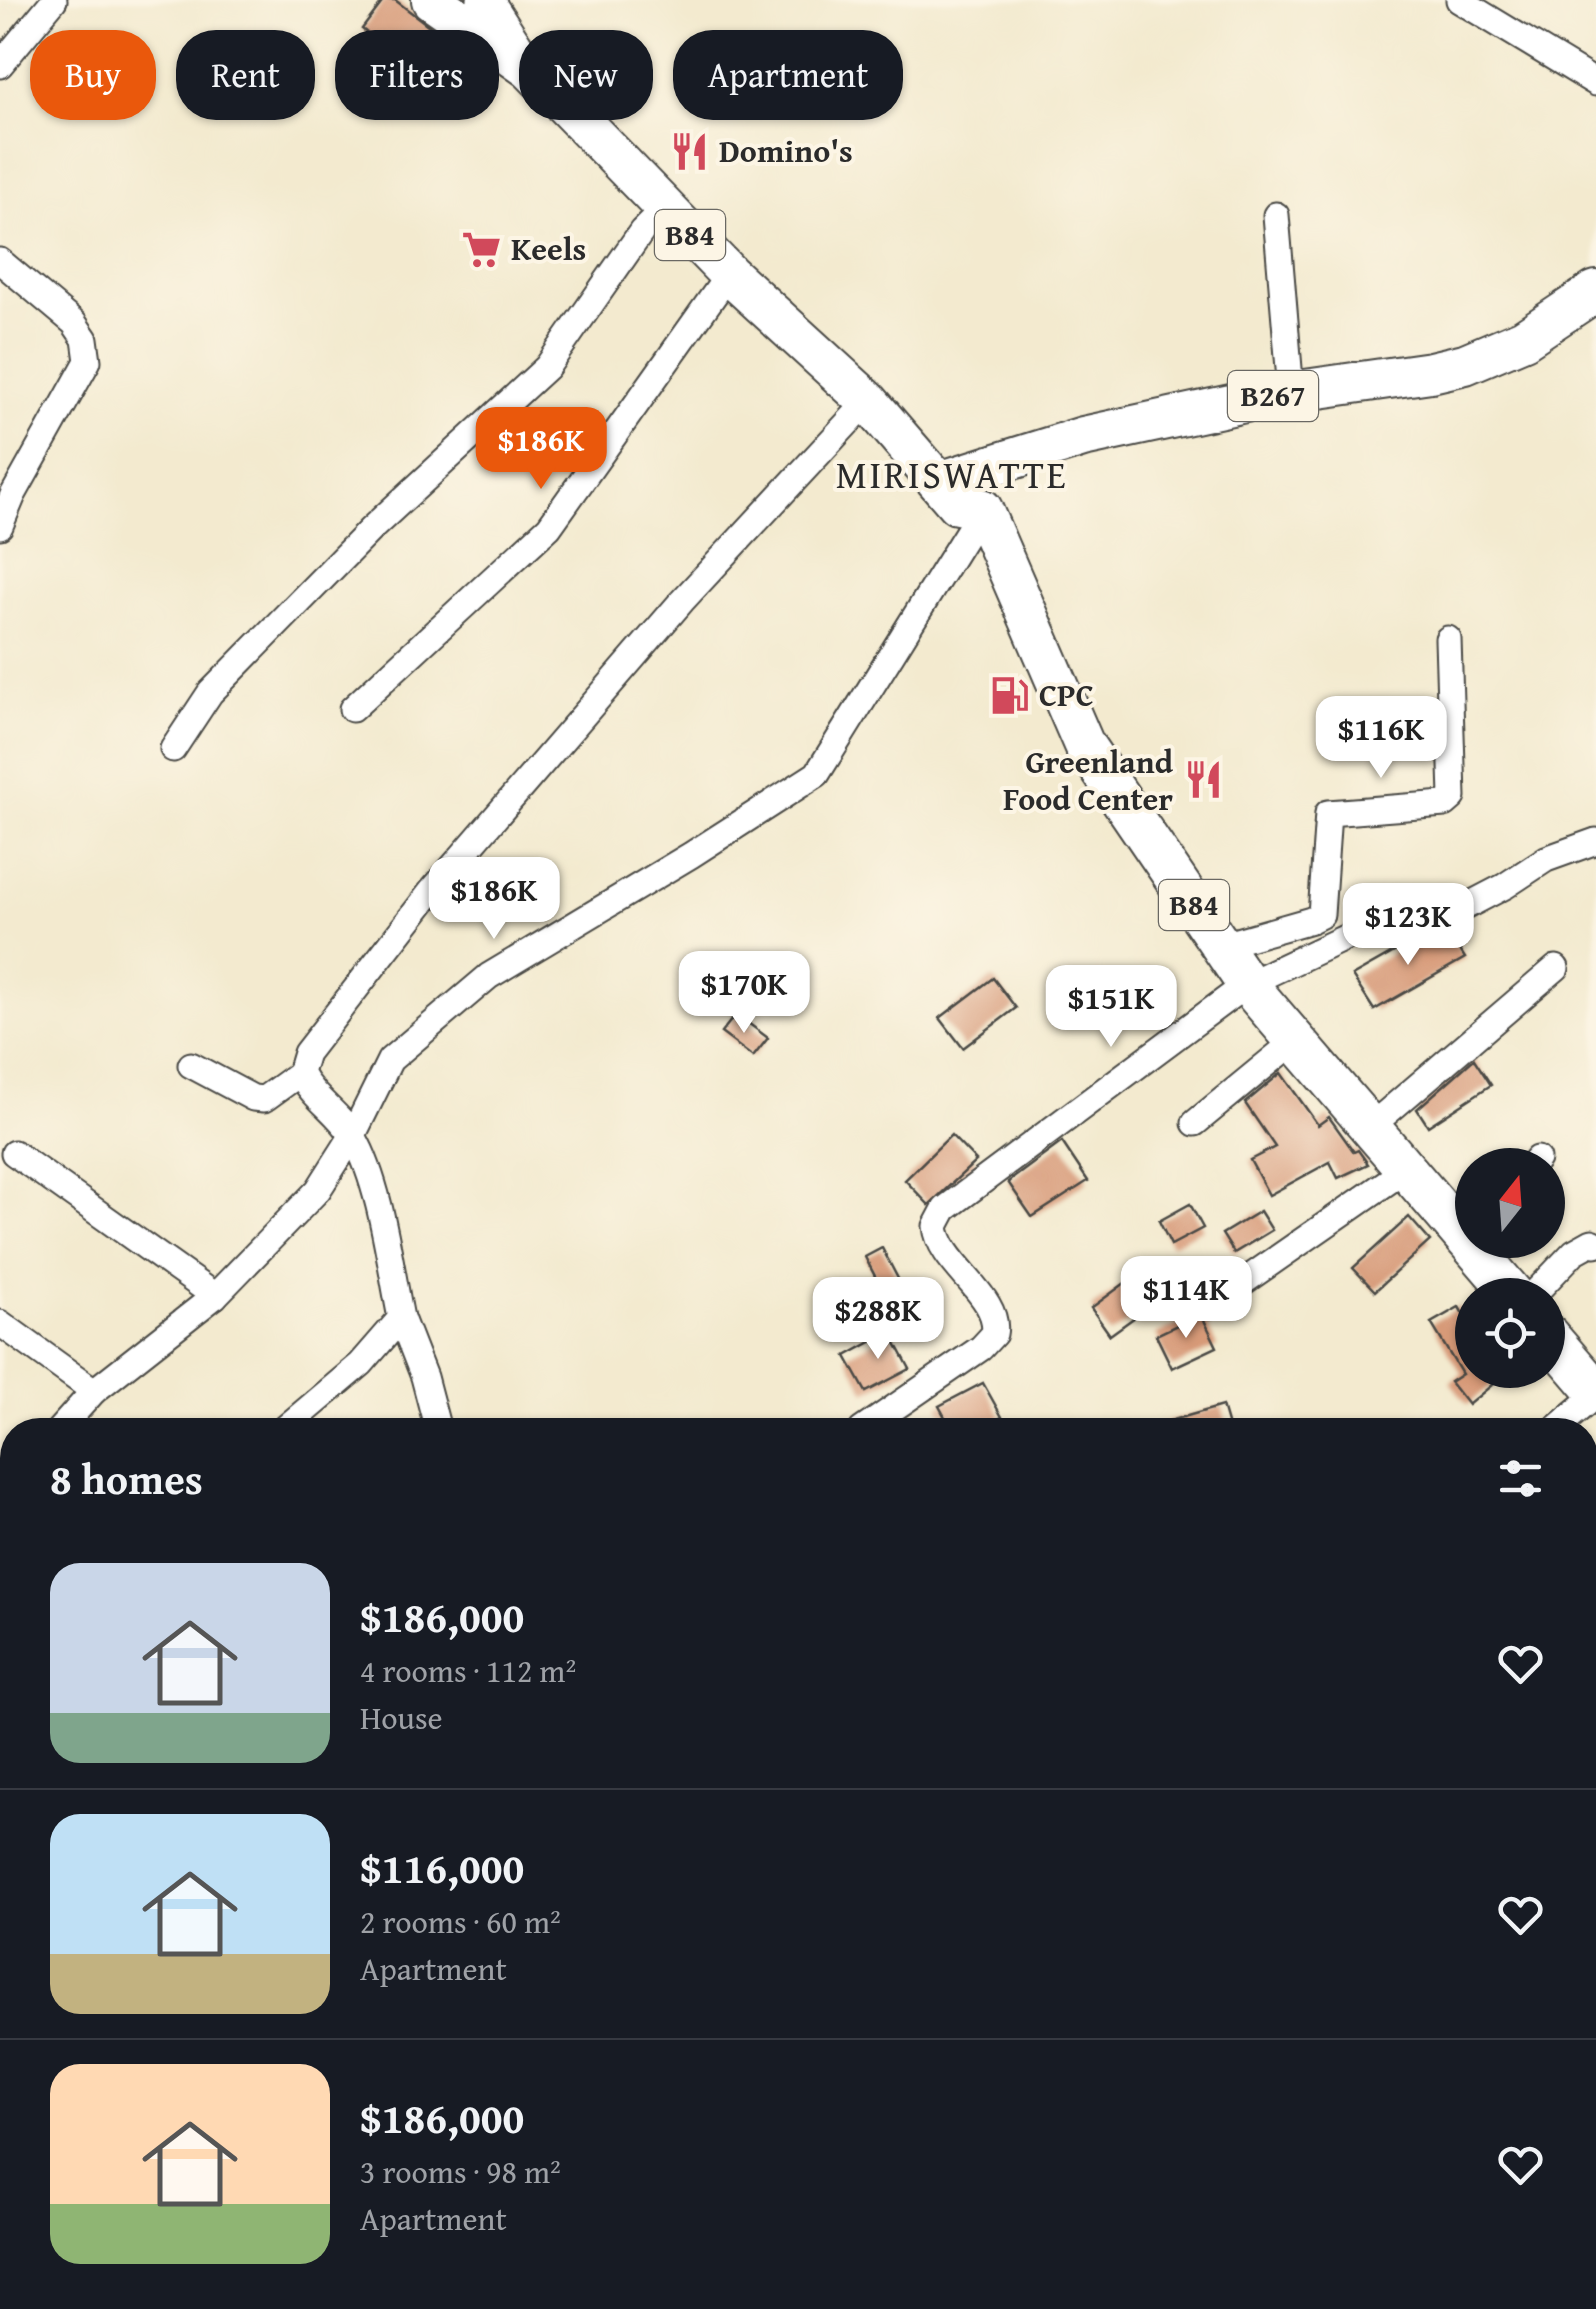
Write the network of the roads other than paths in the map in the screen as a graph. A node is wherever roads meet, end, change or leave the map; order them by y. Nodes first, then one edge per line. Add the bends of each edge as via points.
1 (54, 0) edge
2 (432, 0) edge
3 (485, 0) edge
4 (1459, 0) edge
5 (519, 52) edge
6 (519, 61) edge
7 (0, 65) edge
8 (1596, 83) edge
9 (579, 120) edge
10 (664, 209) junction
11 (1276, 215) dead end
12 (0, 261) edge
13 (730, 274) junction
14 (1596, 291) edge
15 (1291, 392) junction
16 (868, 401) junction
17 (939, 482) junction
18 (982, 509) junction
19 (0, 526) edge
20 (1448, 639) dead end
21 (352, 709) dead end
22 (173, 749) dead end
23 (1596, 842) edge
24 (1219, 946) junction
25 (1556, 968) dead end
26 (1247, 984) junction
27 (1296, 1040) junction
28 (191, 1066) dead end
29 (300, 1073) junction
30 (1194, 1123) dead end
31 (1370, 1126) junction
32 (353, 1135) junction
33 (14, 1153) dead end
34 (1406, 1169) junction
35 (1455, 1218) edge
36 (1596, 1244) edge
37 (1549, 1278) edge
38 (215, 1296) junction
39 (1210, 1304) dead end
40 (402, 1318) junction
41 (0, 1323) edge
42 (1565, 1356) edge
43 (94, 1391) junction
44 (1596, 1393) edge
45 (70, 1418) edge
46 (298, 1418) edge
47 (435, 1418) edge
48 (879, 1418) edge
49 (1568, 1418) edge

1 - 7 street
2 - 6 main road, B84
3 - 5 street
4 - 8 street
9 - 10 main road, B84
10 - 13 main road, B84
10 - 22 street via 547,367 370,530 223,679
11 - 15 street
12 - 19 street via 74,323 88,362
13 - 16 main road, B84
13 - 21 street via 549,527
14 - 15 main road, B267 via 1524,338 1465,364
15 - 17 main road, B267 via 1083,437
16 - 17 main road, B84
16 - 29 street via 682,601 431,892 306,1053
17 - 18 main road, B84 via 957,504
18 - 24 main road, B84 via 1084,745
18 - 32 street via 817,774 489,976 390,1060
20 - 24 street via 1453,797 1445,804 1328,813 1321,914
23 - 26 street via 1546,859 1457,911 1355,933
24 - 26 main road, B84
25 - 31 street
26 - 27 main road, B84
26 - 48 street via 945,1208 936,1226 940,1244 994,1315 994,1334
27 - 30 street
27 - 31 main road, B84
28 - 29 street via 264,1099
29 - 32 street
31 - 34 main road, B84
32 - 38 street via 318,1190
32 - 40 street via 369,1172
33 - 38 street
34 - 35 main road, B84
34 - 39 street
36 - 37 street via 1574,1252
38 - 43 street
40 - 46 street
40 - 47 street
41 - 43 street
42 - 44 main road
43 - 45 street
44 - 49 street

